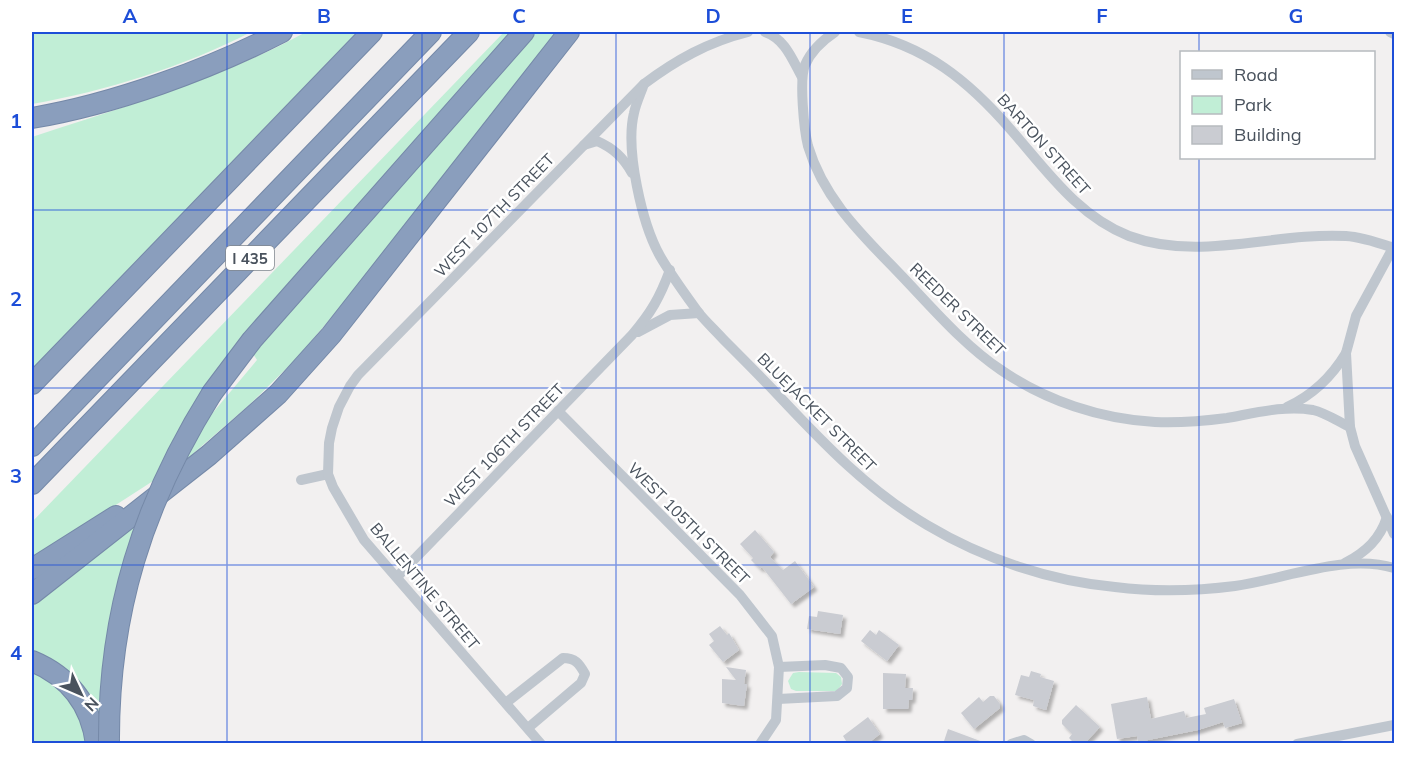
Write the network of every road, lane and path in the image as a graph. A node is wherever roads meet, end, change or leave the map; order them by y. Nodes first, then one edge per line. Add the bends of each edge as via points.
1 (282, 32) edge
2 (372, 32) edge
3 (431, 32) edge
4 (469, 32) edge
5 (524, 32) edge
6 (569, 32) edge
7 (748, 32) edge
8 (765, 32) edge
9 (835, 32) edge
10 (859, 32) edge
11 (1390, 32) edge
12 (1395, 34) edge
13 (802, 77) junction
14 (644, 84) junction
15 (37, 118) edge
16 (582, 146) junction
17 (636, 182) junction
18 (1394, 247) edge
19 (670, 270) junction
20 (699, 313) junction
21 (632, 335) junction
22 (1346, 353) junction
23 (32, 384) edge
24 (1284, 409) junction
25 (558, 411) junction
26 (1350, 427) junction
27 (32, 446) edge
28 (328, 474) junction
29 (301, 480) dead end
30 (172, 483) junction
31 (32, 484) edge
32 (1387, 517) junction
33 (1395, 534) edge
34 (1342, 564) junction
35 (1395, 568) edge
36 (32, 569) edge
37 (397, 577) junction
38 (32, 594) edge
39 (32, 661) edge
40 (779, 667) junction
41 (778, 699) junction
42 (507, 702) junction
43 (1395, 725) edge
44 (528, 728) junction
45 (96, 744) edge
46 (109, 744) edge
47 (541, 744) edge
48 (760, 744) edge
49 (1011, 744) edge
50 (1031, 744) edge
51 (1296, 744) edge

1 - 15 highway via 170,79
2 - 23 highway
3 - 27 highway, I 435
4 - 31 highway, I 435
5 - 46 highway, bridge via 252,340 188,432 151,509 131,571 113,660
6 - 30 highway via 325,342 278,394
7 - 14 street, WEST 107TH STREET via 701,47
8 - 13 street, REEDER STREET via 783,42
9 - 13 street, REEDER STREET via 821,40
10 - 18 street, BARTON STREET via 903,44 958,76 1083,210 1130,236 1177,247 1200,247 1349,236
11 - 12 street
13 - 24 street, REEDER STREET via 805,135 824,186 841,211 959,334 1001,370 1055,399 1123,418 1198,422
14 - 16 street, WEST 107TH STREET
14 - 17 street, BLUEJACKET STREET via 633,114
16 - 17 street, BLUEJACKET STREET via 597,141 612,148 626,162
16 - 28 street, WEST 107TH STREET via 358,375 332,428
17 - 19 street, BLUEJACKET STREET via 659,254
18 - 22 street via 1356,316
19 - 20 street, BLUEJACKET STREET
19 - 21 street, WEST 106TH STREET via 661,296
20 - 21 street, WEST 106TH STREET via 670,315
20 - 34 street, BLUEJACKET STREET via 860,477 928,526 1005,562 1080,582 1158,590 1237,586
21 - 25 street, WEST 106TH STREET
22 - 24 street, REEDER STREET via 1317,389
22 - 26 street
24 - 26 street, REEDER STREET via 1314,411
25 - 37 street, WEST 106TH STREET
25 - 40 street, WEST 105TH STREET via 740,595 772,636
26 - 32 street
28 - 29 street
28 - 37 street, BALLENTINE STREET via 364,540
30 - 36 highway
30 - 38 highway
32 - 33 street
32 - 34 street, BLUEJACKET STREET via 1383,531 1370,547
34 - 35 street, BLUEJACKET STREET via 1378,563
37 - 42 street, BALLENTINE STREET
39 - 45 highway via 72,687 90,715
40 - 41 street, WEST 105TH STREET
40 - 41 street via 825,665 841,668 848,677 847,688 837,696
41 - 48 street, WEST 105TH STREET via 776,720
42 - 44 street, BALLENTINE STREET
42 - 44 street via 563,658 580,664 585,674 581,683
43 - 51 street
44 - 47 street, BALLENTINE STREET
49 - 50 street via 1024,740

